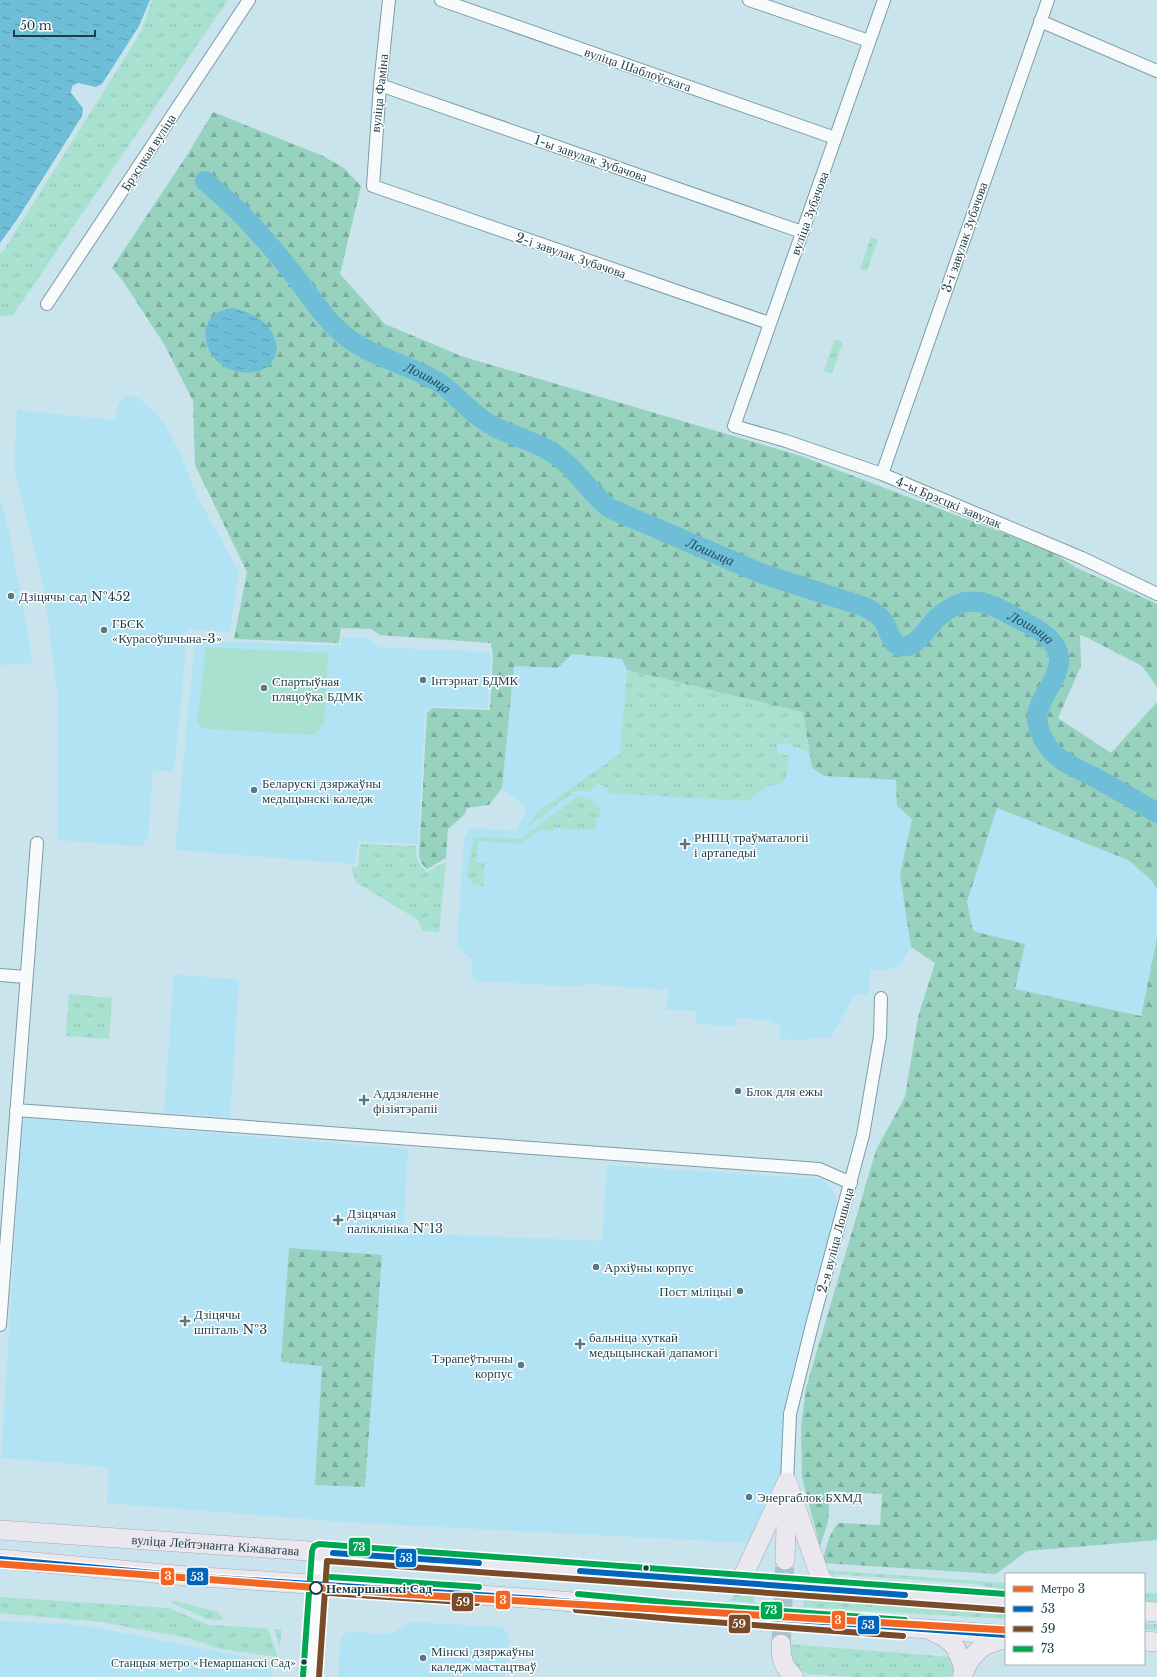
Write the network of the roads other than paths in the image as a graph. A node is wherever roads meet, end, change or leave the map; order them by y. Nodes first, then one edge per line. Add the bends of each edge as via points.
1 (249, 0) edge
2 (389, 0) edge
3 (440, 0) edge
4 (748, 0) edge
5 (884, 0) edge
6 (1048, 0) edge
7 (1040, 21) junction
8 (870, 41) junction
9 (1157, 71) edge
10 (380, 85) junction
11 (835, 138) junction
12 (373, 186) joint
13 (802, 232) junction
14 (47, 304) dead end
15 (769, 323) junction
16 (734, 426) joint
17 (882, 474) junction
18 (1157, 594) edge
19 (37, 843) dead end
20 (0, 975) edge
21 (26, 977) junction
22 (881, 998) dead end
23 (16, 1110) junction
24 (851, 1183) junction
25 (0, 1326) edge
26 (787, 1482) junction
27 (0, 1530) edge
28 (50, 1534) junction
29 (320, 1552) junction
30 (0, 1559) edge
31 (785, 1560) tunnel mouth
32 (52, 1564) junction
33 (729, 1583) junction
34 (317, 1584) junction
35 (833, 1590) junction
36 (1005, 1602) edge
37 (1145, 1611) edge
38 (1157, 1612) edge
39 (929, 1630) junction
40 (1005, 1635) edge
41 (1005, 1638) edge
42 (1145, 1641) edge
43 (1157, 1642) edge
44 (781, 1644) tunnel mouth
45 (963, 1674) edge
46 (311, 1677) edge
47 (794, 1677) edge

1 - 14 street, Брэсцкая вуліца
2 - 10 street, вуліца Фаміна
3 - 11 street, вуліца Шаблоўскага
4 - 8 street
5 - 8 street, вуліца Зубачова
6 - 7 street, 3-і завулак Зубачова
7 - 9 street
7 - 17 street, 3-і завулак Зубачова
8 - 11 street, вуліца Зубачова
10 - 12 street, вуліца Фаміна
10 - 13 street, 1-ы завулак Зубачова
11 - 13 street, вуліца Зубачова
12 - 15 street, 2-і завулак Зубачова
13 - 15 street, вуліца Зубачова
15 - 16 street, вуліца Зубачова
16 - 17 street, 4-ы Брэсцкі завулак
17 - 18 street, 4-ы Брэсцкі завулак via 1082,558
19 - 21 street
20 - 21 street
21 - 23 street
22 - 24 street, 2-я вуліца Лошыца via 880,1036 863,1135
23 - 24 street via 820,1168
23 - 25 street
24 - 26 street, 2-я вуліца Лошыца via 790,1414
26 - 31 main road
26 - 33 main road via 745,1572 741,1578
26 - 35 main road via 821,1579
27 - 28 main road, вуліца Лейтэнанта Кіжаватава
28 - 29 main road, вуліца Лейтэнанта Кіжаватава
28 - 32 main road via 59,1541 62,1550 59,1561
29 - 33 main road, вуліца Лейтэнанта Кіжаватава
29 - 34 main road
30 - 32 main road
32 - 34 main road
33 - 35 main road, вуліца Лейтэнанта Кіжаватава, bridge
34 - 39 main road, bridge
34 - 46 main road
35 - 36 main road, вуліца Лейтэнанта Кіжаватава
37 - 38 main road
39 - 40 main road
39 - 45 main road via 946,1638 958,1650
41 - 45 main road via 983,1646
42 - 43 main road
44 - 47 main road via 785,1668

